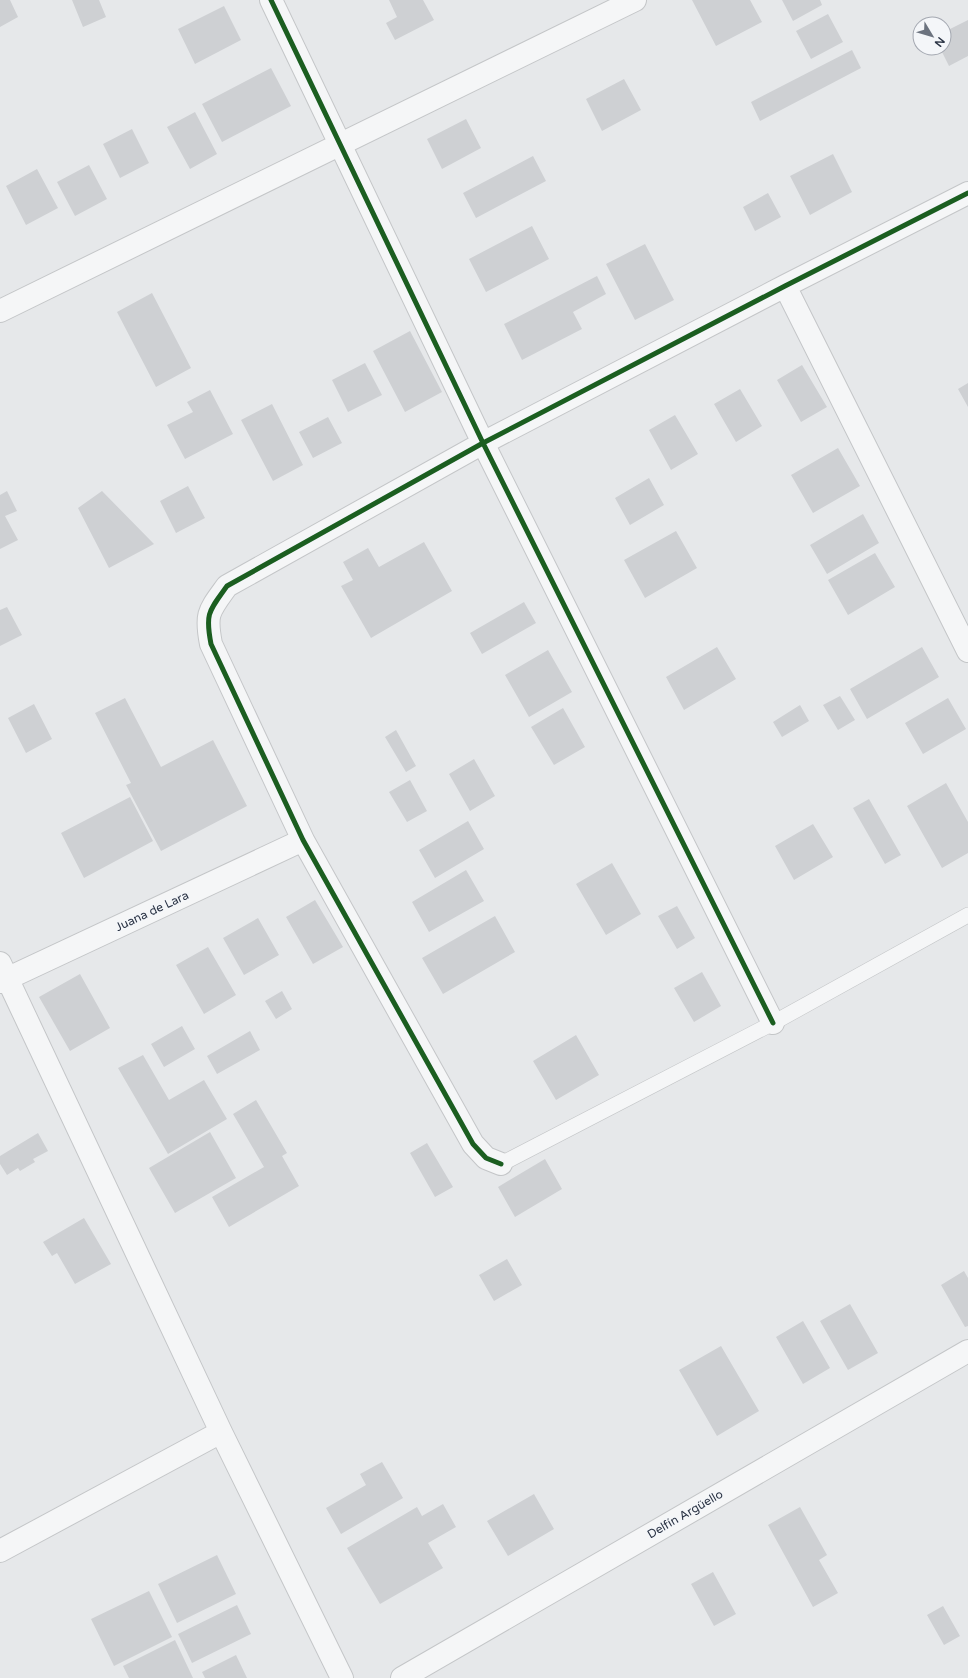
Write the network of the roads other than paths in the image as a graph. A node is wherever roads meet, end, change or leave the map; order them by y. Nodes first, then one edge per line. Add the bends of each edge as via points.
1 (271, 0) edge
2 (635, 0) edge
3 (339, 145) junction
4 (968, 193) edge
5 (785, 286) junction
6 (0, 311) edge
7 (483, 443) junction
8 (968, 651) edge
9 (303, 840) junction
10 (968, 915) edge
11 (2, 975) edge
12 (773, 1023) junction
13 (501, 1164) joint
14 (968, 1351) edge
15 (221, 1432) junction
16 (0, 1551) edge
17 (342, 1678) edge
18 (402, 1678) edge

1 - 3 street
2 - 3 street
3 - 6 street
3 - 7 street
4 - 5 street
5 - 7 street
5 - 8 street
7 - 9 street via 227,586 211,609 208,625 211,644
7 - 12 street
9 - 11 street, Juana de Lara
9 - 13 street via 473,1144 486,1158
10 - 12 lane
11 - 15 street
12 - 13 lane
14 - 18 street, Delfín Argüello
15 - 16 street
15 - 17 street

